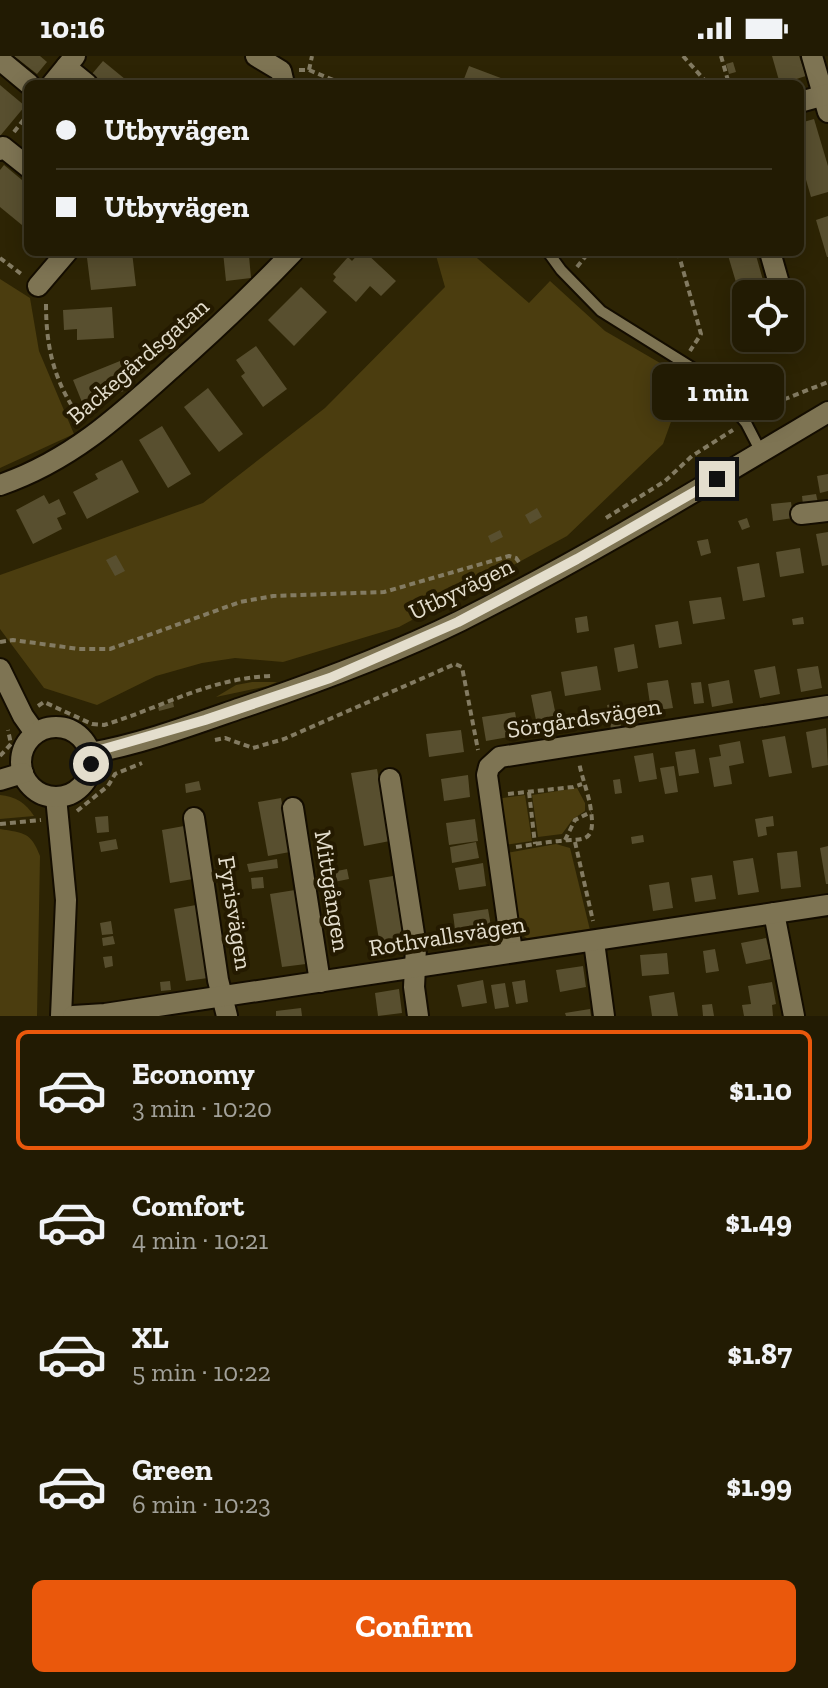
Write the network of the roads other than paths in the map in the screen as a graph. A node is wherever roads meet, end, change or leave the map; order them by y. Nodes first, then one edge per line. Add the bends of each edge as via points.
1 (256, 56) edge
2 (812, 56) edge
3 (0, 60) edge
4 (71, 61) edge
5 (282, 78) edge
6 (24, 80) edge
7 (55, 80) edge
8 (84, 80) edge
9 (826, 100) edge
10 (804, 102) edge
11 (2, 148) edge
12 (24, 164) edge
13 (65, 256) edge
14 (289, 256) edge
15 (551, 256) edge
16 (771, 256) edge
17 (778, 280) edge
18 (42, 295) road end
19 (828, 412) edge
20 (761, 452) junction
21 (0, 485) edge
22 (828, 511) edge
23 (801, 514) dead end
24 (0, 669) edge
25 (828, 706) edge
26 (29, 725) junction
27 (90, 753) junction
28 (23, 773) junction
29 (390, 779) dead end
30 (0, 780) edge
31 (56, 797) junction
32 (293, 808) dead end
33 (194, 818) dead end
34 (828, 905) edge
35 (774, 913) junction
36 (594, 942) junction
37 (512, 952) junction
38 (414, 967) junction
39 (320, 982) junction
40 (225, 1006) edge
41 (105, 1015) edge
42 (61, 1016) edge
43 (73, 1016) edge
44 (418, 1016) edge
45 (604, 1016) edge
46 (794, 1016) edge

1 - 5 street
2 - 9 street
3 - 6 street
4 - 7 street
4 - 8 street
9 - 10 street
11 - 12 street
13 - 18 street
14 - 21 street, Backegårdsgatan via 95,437 30,475
15 - 20 lane via 601,311 710,379 746,423
16 - 17 street
19 - 20 street, Utbyvägen
20 - 27 street, Utbyvägen via 577,559 444,628 330,678
22 - 23 street
24 - 26 street
25 - 37 street, Sörgårdsvägen via 500,757 487,775
26 - 27 street via 70,730
26 - 28 street
27 - 31 street via 84,783
28 - 30 street
28 - 31 street via 35,790
29 - 38 street via 416,947
31 - 42 street via 66,900
32 - 39 street, Mittgången
33 - 40 street, Fyrisvägen
34 - 35 street, Rothvallsvägen
35 - 36 street, Rothvallsvägen
35 - 46 street
36 - 37 street, Rothvallsvägen
36 - 45 street
37 - 38 street, Rothvallsvägen
38 - 39 street, Rothvallsvägen
38 - 44 street
39 - 40 street, Rothvallsvägen
40 - 41 street, Rothvallsvägen
41 - 43 street, Rothvallsvägen

